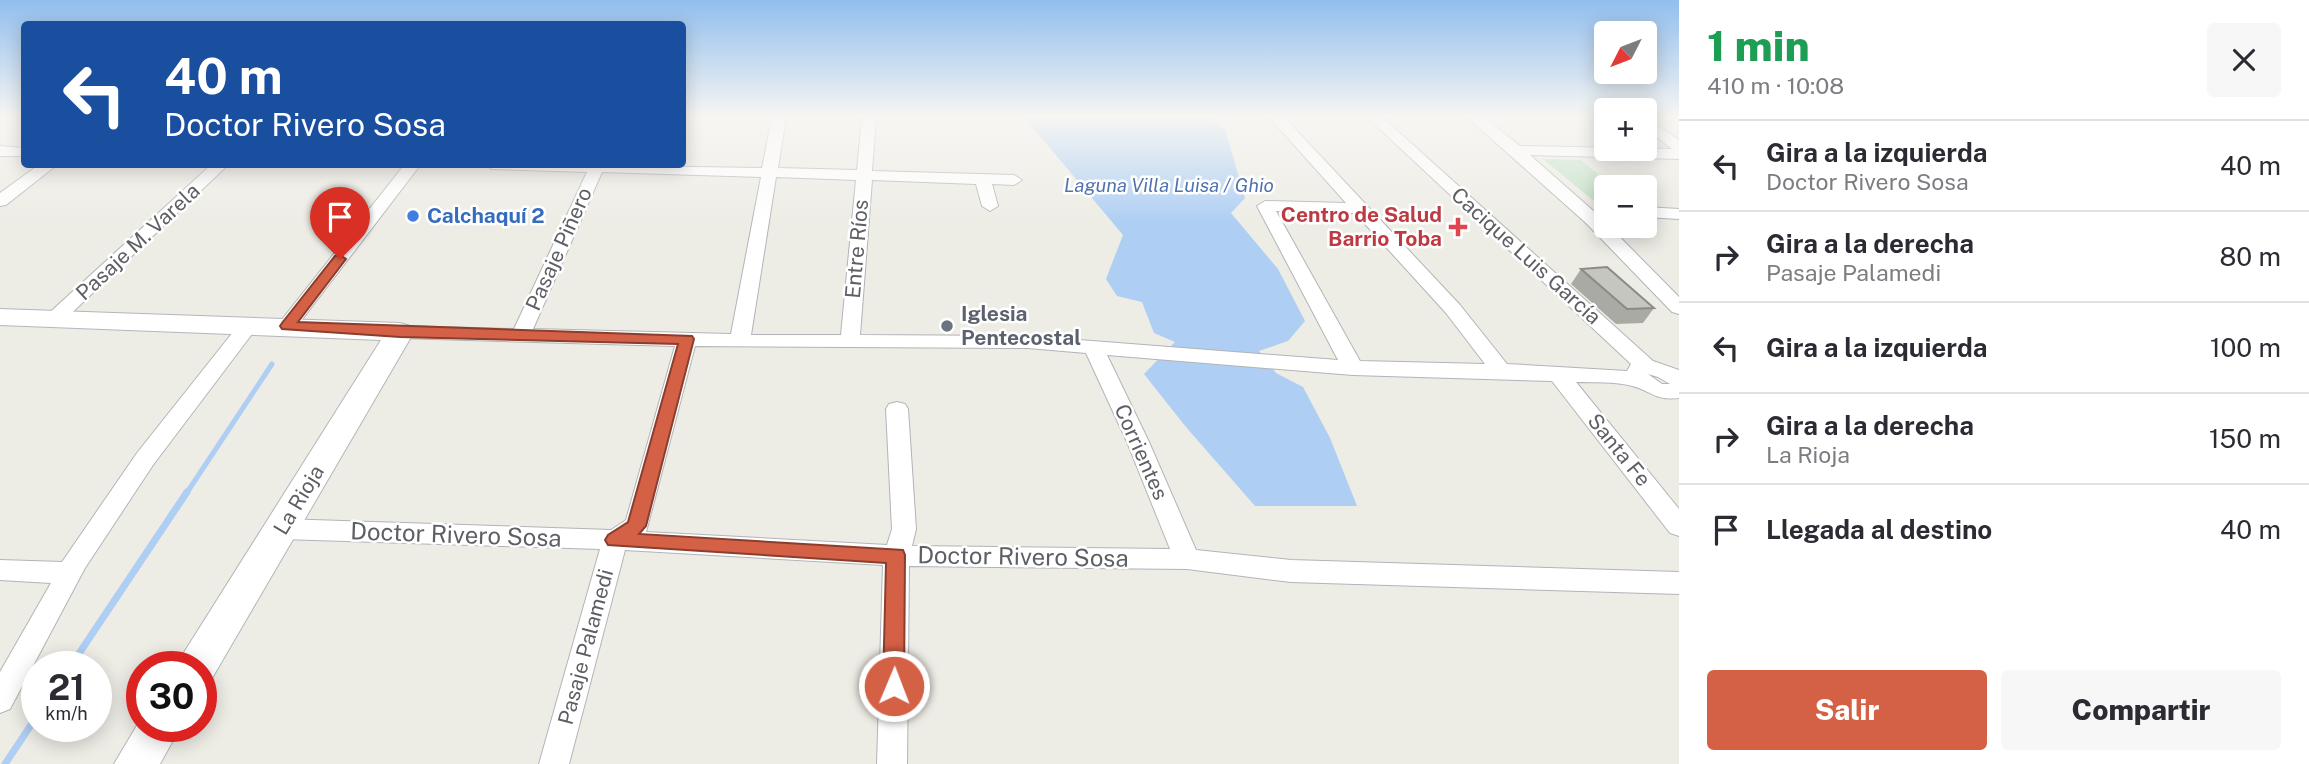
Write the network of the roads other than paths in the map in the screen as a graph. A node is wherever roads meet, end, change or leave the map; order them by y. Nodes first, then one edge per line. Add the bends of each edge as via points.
1 (772, 153) edge
2 (865, 153) edge
3 (1309, 153) edge
4 (1411, 153) edge
5 (1519, 153) edge
6 (1624, 153) edge
7 (1679, 154) edge
8 (45, 168) edge
9 (218, 168) edge
10 (411, 168) edge
11 (596, 168) edge
12 (654, 168) edge
13 (768, 172) junction
14 (863, 175) junction
15 (983, 179) junction
16 (1014, 180) dead end
17 (0, 201) edge
18 (990, 206) dead end
19 (1359, 208) junction
20 (1582, 210) junction
21 (1594, 210) edge
22 (1657, 213) edge
23 (1679, 214) edge
24 (1652, 281) junction
25 (1679, 282) edge
26 (1679, 308) edge
27 (0, 317) edge
28 (54, 319) junction
29 (248, 326) junction
30 (287, 326) junction
31 (400, 332) junction
32 (521, 334) junction
33 (687, 339) junction
34 (850, 340) junction
35 (740, 341) junction
36 (1093, 346) junction
37 (1353, 368) junction
38 (1501, 371) junction
39 (1643, 373) junction
40 (1559, 375) junction
41 (1677, 387) edge
42 (897, 409) dead end
43 (1679, 526) edge
44 (282, 529) junction
45 (615, 540) junction
46 (896, 555) junction
47 (1187, 559) junction
48 (0, 570) edge
49 (69, 573) junction
50 (1679, 583) edge
51 (207, 651) edge
52 (0, 700) edge
53 (150, 742) edge
54 (136, 764) edge
55 (554, 764) edge
56 (892, 764) edge

1 - 13 street
2 - 14 street, Entre Ríos
3 - 19 street
4 - 39 street, Cacique Luis García
5 - 20 street
6 - 7 street
8 - 17 street
9 - 28 street, Pasaje M. Varela
10 - 30 street
11 - 32 street, Pasaje Piñero
12 - 13 street
13 - 14 street
13 - 35 street
14 - 15 street
14 - 34 street, Entre Ríos
15 - 16 street
15 - 18 street
19 - 37 street via 1265,206
19 - 38 street via 1452,309
20 - 21 street
20 - 24 street
22 - 23 street
24 - 25 street
24 - 26 street
27 - 28 street
28 - 29 street
29 - 30 street
29 - 49 street via 145,458
30 - 31 street
31 - 32 street
31 - 44 street, La Rioja
32 - 33 street
33 - 35 street
33 - 45 street, Pasaje Palamedi via 637,526
34 - 35 street
34 - 36 street
36 - 37 street
36 - 47 street, Corrientes
37 - 38 street
38 - 40 street
39 - 40 street
39 - 41 street via 1648,385
40 - 43 street, Santa Fe
42 - 46 street via 904,529
44 - 45 street, Doctor Rivero Sosa
44 - 51 street, La Rioja
45 - 46 street, Doctor Rivero Sosa
45 - 55 street, Pasaje Palamedi
46 - 47 street, Doctor Rivero Sosa
46 - 56 street
47 - 50 street, Doctor Rivero Sosa via 1291,571
48 - 49 street
49 - 52 street
53 - 54 street

